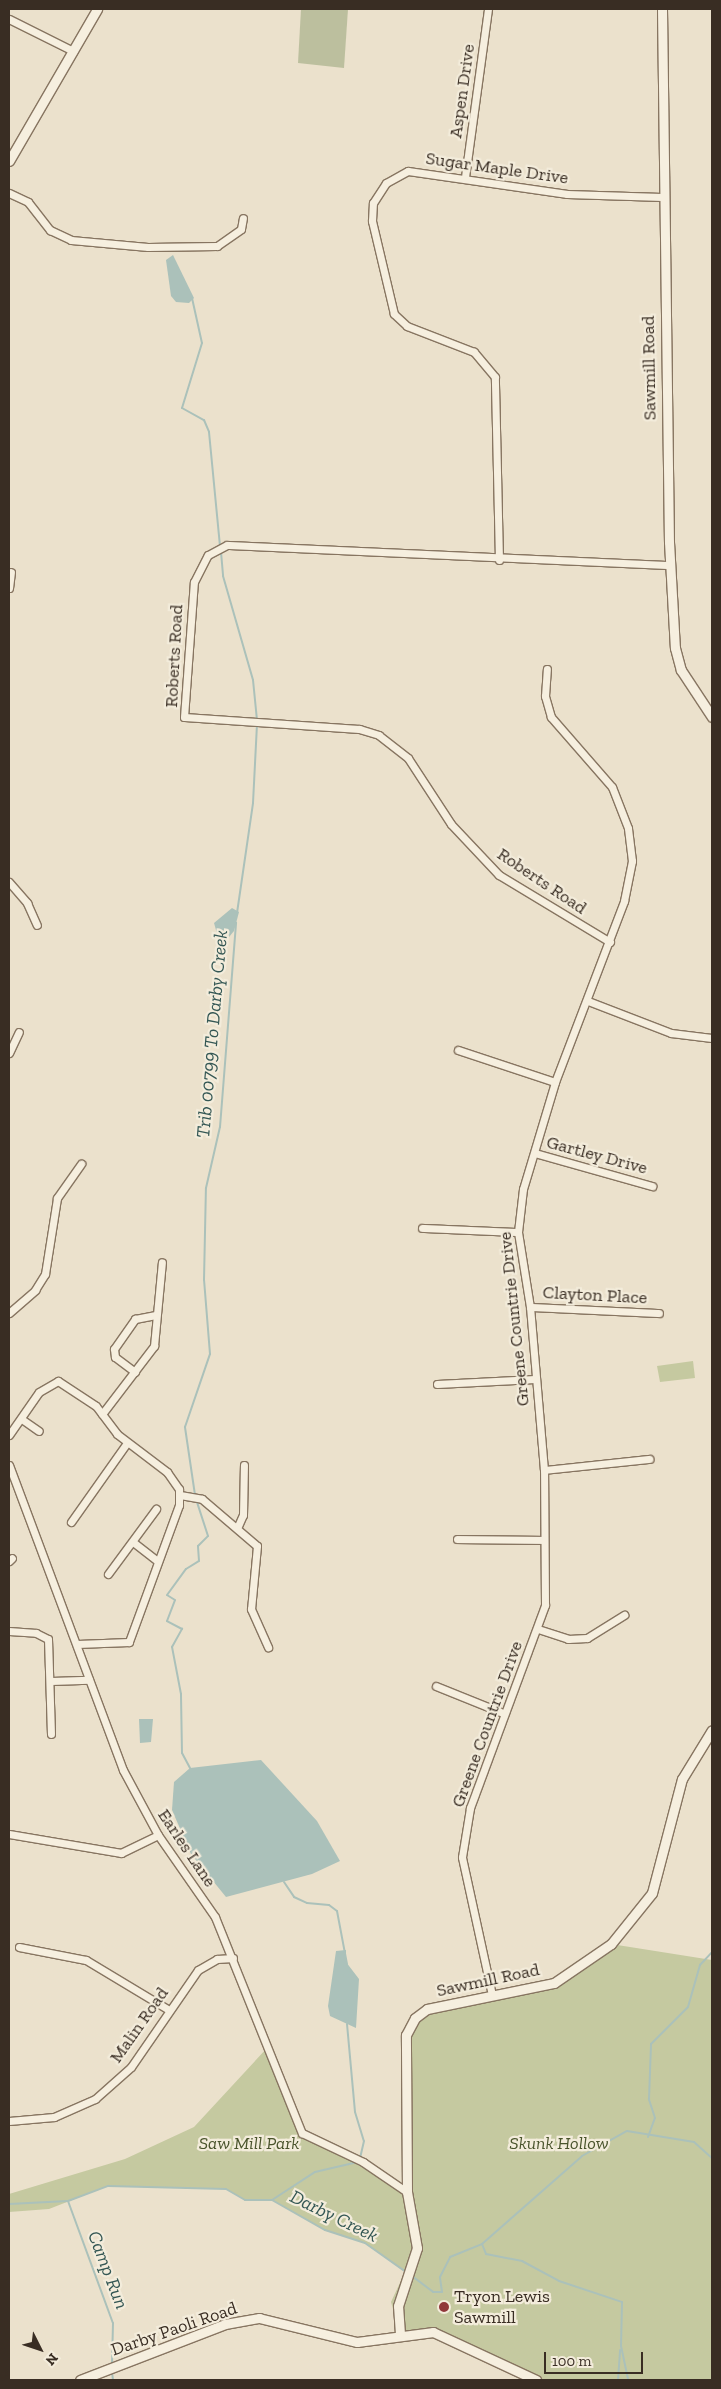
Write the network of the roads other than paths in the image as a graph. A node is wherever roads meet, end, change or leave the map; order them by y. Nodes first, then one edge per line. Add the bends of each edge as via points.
1 (97, 9) edge
2 (488, 9) edge
3 (662, 9) edge
4 (9, 19) edge
5 (72, 52) junction
6 (9, 161) edge
7 (465, 177) junction
8 (9, 192) edge
9 (662, 197) junction
10 (243, 218) dead end
11 (499, 560) junction
12 (669, 565) junction
13 (11, 572) dead end
14 (9, 588) edge
15 (547, 669) dead end
16 (712, 717) edge
17 (9, 882) edge
18 (37, 925) dead end
19 (610, 942) junction
20 (588, 1001) junction
21 (20, 1032) dead end
22 (712, 1038) edge
23 (458, 1050) dead end
24 (9, 1053) edge
25 (555, 1082) junction
26 (535, 1154) junction
27 (81, 1164) dead end
28 (652, 1186) dead end
29 (422, 1228) dead end
30 (518, 1232) junction
31 (162, 1262) dead end
32 (530, 1306) junction
33 (659, 1312) dead end
34 (9, 1313) edge
35 (156, 1315) junction
36 (135, 1372) junction
37 (534, 1379) junction
38 (437, 1384) dead end
39 (102, 1414) junction
40 (23, 1420) junction
41 (39, 1431) dead end
42 (9, 1435) edge
43 (127, 1442) junction
44 (649, 1459) dead end
45 (9, 1465) edge
46 (244, 1465) dead end
47 (544, 1470) junction
48 (180, 1495) junction
49 (156, 1509) dead end
50 (70, 1522) dead end
51 (238, 1526) junction
52 (457, 1539) dead end
53 (544, 1540) junction
54 (132, 1542) junction
55 (157, 1561) junction
56 (108, 1574) dead end
57 (624, 1616) dead end
58 (538, 1629) junction
59 (9, 1631) edge
60 (77, 1644) junction
61 (268, 1647) dead end
62 (89, 1680) junction
63 (51, 1681) junction
64 (436, 1686) dead end
65 (503, 1713) junction
66 (712, 1730) edge
67 (51, 1734) dead end
68 (9, 1834) edge
69 (158, 1836) junction
70 (18, 1946) dead end
71 (233, 1958) junction
72 (492, 1995) junction
73 (170, 2010) junction
74 (9, 2121) edge
75 (406, 2192) junction
76 (400, 2334) junction
77 (80, 2380) edge
78 (536, 2380) edge

1 - 5 street
2 - 7 street, Aspen Drive
3 - 9 street, Sawmill Road
4 - 5 street
5 - 6 street
7 - 9 street, Sugar Maple Drive via 567,194
7 - 11 street, Sugar Maple Drive via 399,173 377,195 372,221 394,314 408,326 474,352 495,377
8 - 10 street via 28,202 50,230 71,240 148,247 217,246 241,229
9 - 12 street, Sawmill Road
11 - 12 street, Roberts Road
11 - 19 street, Roberts Road via 227,545 208,555 194,582 184,717 359,729 379,735 408,758 450,824 499,875
12 - 16 street, Sawmill Road via 676,656
13 - 14 street
15 - 19 street, Greene Countrie Drive via 544,696 551,717 608,781 628,828 630,874
17 - 18 street via 27,903
19 - 20 street, Greene Countrie Drive
20 - 22 street via 671,1033
20 - 25 street, Greene Countrie Drive
21 - 24 street
23 - 25 street
25 - 26 street, Greene Countrie Drive
26 - 28 street, Gartley Drive
26 - 30 street, Greene Countrie Drive via 523,1188
27 - 34 street via 57,1198 45,1274 35,1290
29 - 30 street
30 - 32 street, Greene Countrie Drive
31 - 35 street via 162,1291
32 - 33 street, Clayton Place
32 - 37 street, Greene Countrie Drive
35 - 36 street via 156,1341
35 - 36 street via 135,1319 114,1349 115,1357
36 - 39 street
37 - 38 street
37 - 47 street, Greene Countrie Drive
39 - 40 street via 90,1401 55,1380 39,1392
39 - 43 street
40 - 41 street
40 - 42 street
43 - 48 street via 167,1472
43 - 50 street
44 - 47 street
45 - 60 street, Earles Lane
46 - 51 street via 243,1515
47 - 53 street, Greene Countrie Drive
48 - 51 street via 202,1499
48 - 55 street
49 - 54 street
51 - 61 street via 259,1551 251,1609
52 - 53 street
53 - 58 street, Greene Countrie Drive via 545,1605
54 - 55 street
54 - 56 street
55 - 60 street via 129,1642
57 - 58 street via 587,1638 568,1639
58 - 65 street, Greene Countrie Drive
59 - 63 street via 44,1635 50,1646
60 - 62 street, Earles Lane
62 - 63 street
62 - 69 street, Earles Lane via 122,1770
63 - 67 street
64 - 65 street
65 - 72 street, Greene Countrie Drive via 470,1808 462,1857
66 - 72 street, Sawmill Road via 682,1779 652,1893 630,1922 611,1944 554,1983
68 - 69 street via 121,1853
69 - 71 street, Earles Lane via 215,1917
70 - 73 street via 86,1960
71 - 73 street, Malin Road via 203,1965
71 - 75 street, Earles Lane via 302,2133 363,2162
72 - 75 street, Sawmill Road via 427,2009 415,2018 406,2035
73 - 74 street, Malin Road via 131,2067 95,2099 54,2117
75 - 76 street, Sawmill Road via 417,2248 401,2295
76 - 77 street, Darby Paoli Road via 357,2342 270,2319 249,2319
76 - 78 street, Darby Paoli Road via 448,2336

